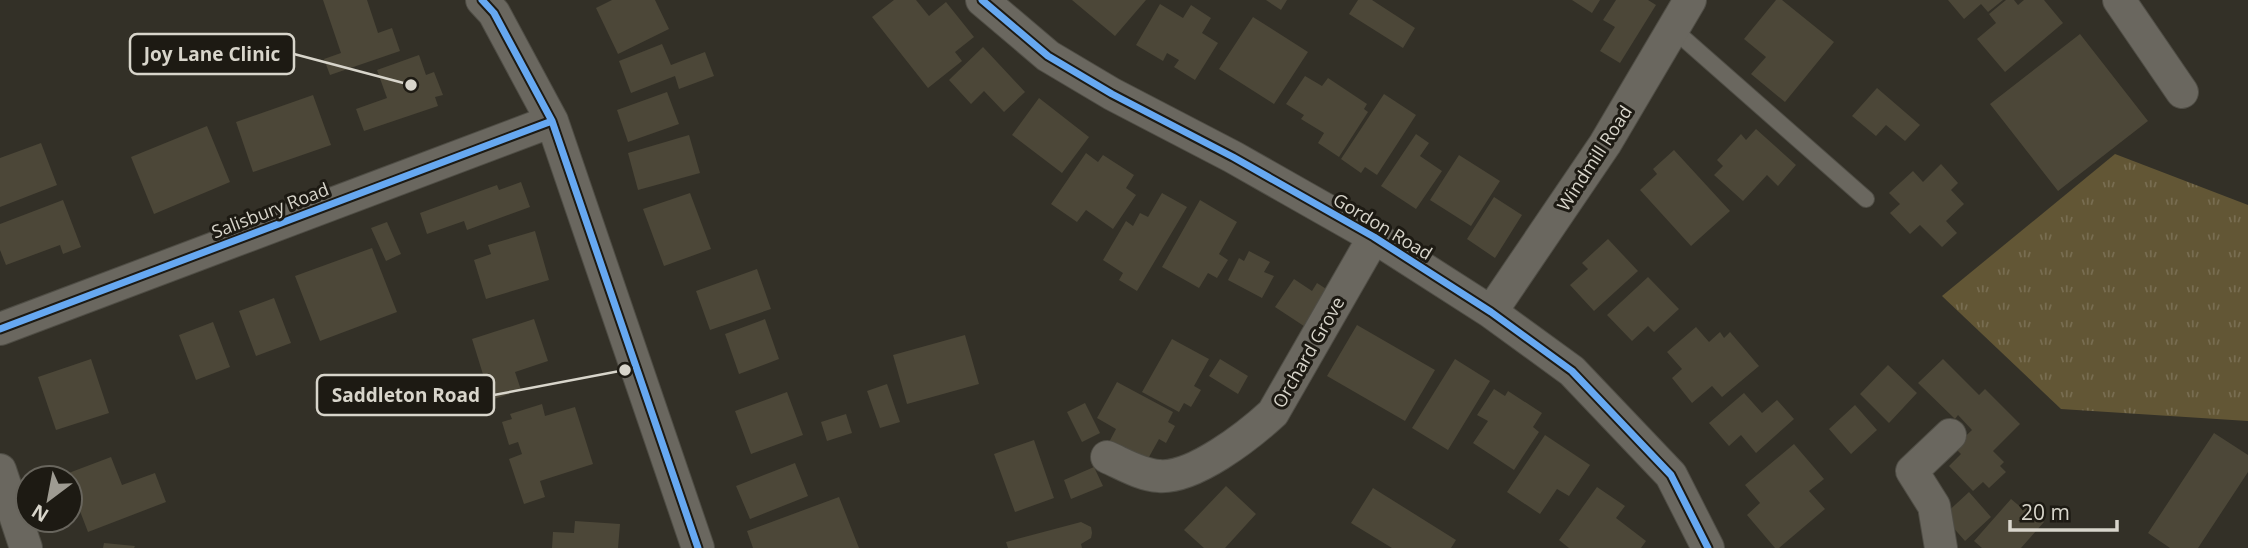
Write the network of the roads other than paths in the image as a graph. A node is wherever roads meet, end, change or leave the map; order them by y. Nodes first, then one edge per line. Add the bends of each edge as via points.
1 (982, 0) edge
2 (1690, 0) edge
3 (2119, 0) edge
4 (495, 4) edge
5 (1673, 29) junction
6 (2182, 92) dead end
7 (552, 121) junction
8 (1866, 199) dead end
9 (1374, 237) junction
10 (1491, 312) junction
11 (0, 328) edge
12 (1950, 435) dead end
13 (1107, 457) dead end
14 (0, 470) edge
15 (26, 548) edge
16 (698, 548) edge
17 (1708, 548) edge
18 (1941, 548) edge

1 - 9 street, Gordon Road via 1048,56
2 - 5 street, Windmill Road
3 - 6 street
4 - 7 street
5 - 8 lane
5 - 10 street, Windmill Road via 1605,144
7 - 11 street, Salisbury Road
7 - 16 street
9 - 10 street, Gordon Road
9 - 13 street, Orchard Grove via 1273,413 1256,429 1196,467 1176,474 1139,472
10 - 17 street, Gordon Road via 1572,371 1671,475
12 - 18 street via 1912,471 1934,506
14 - 15 street

